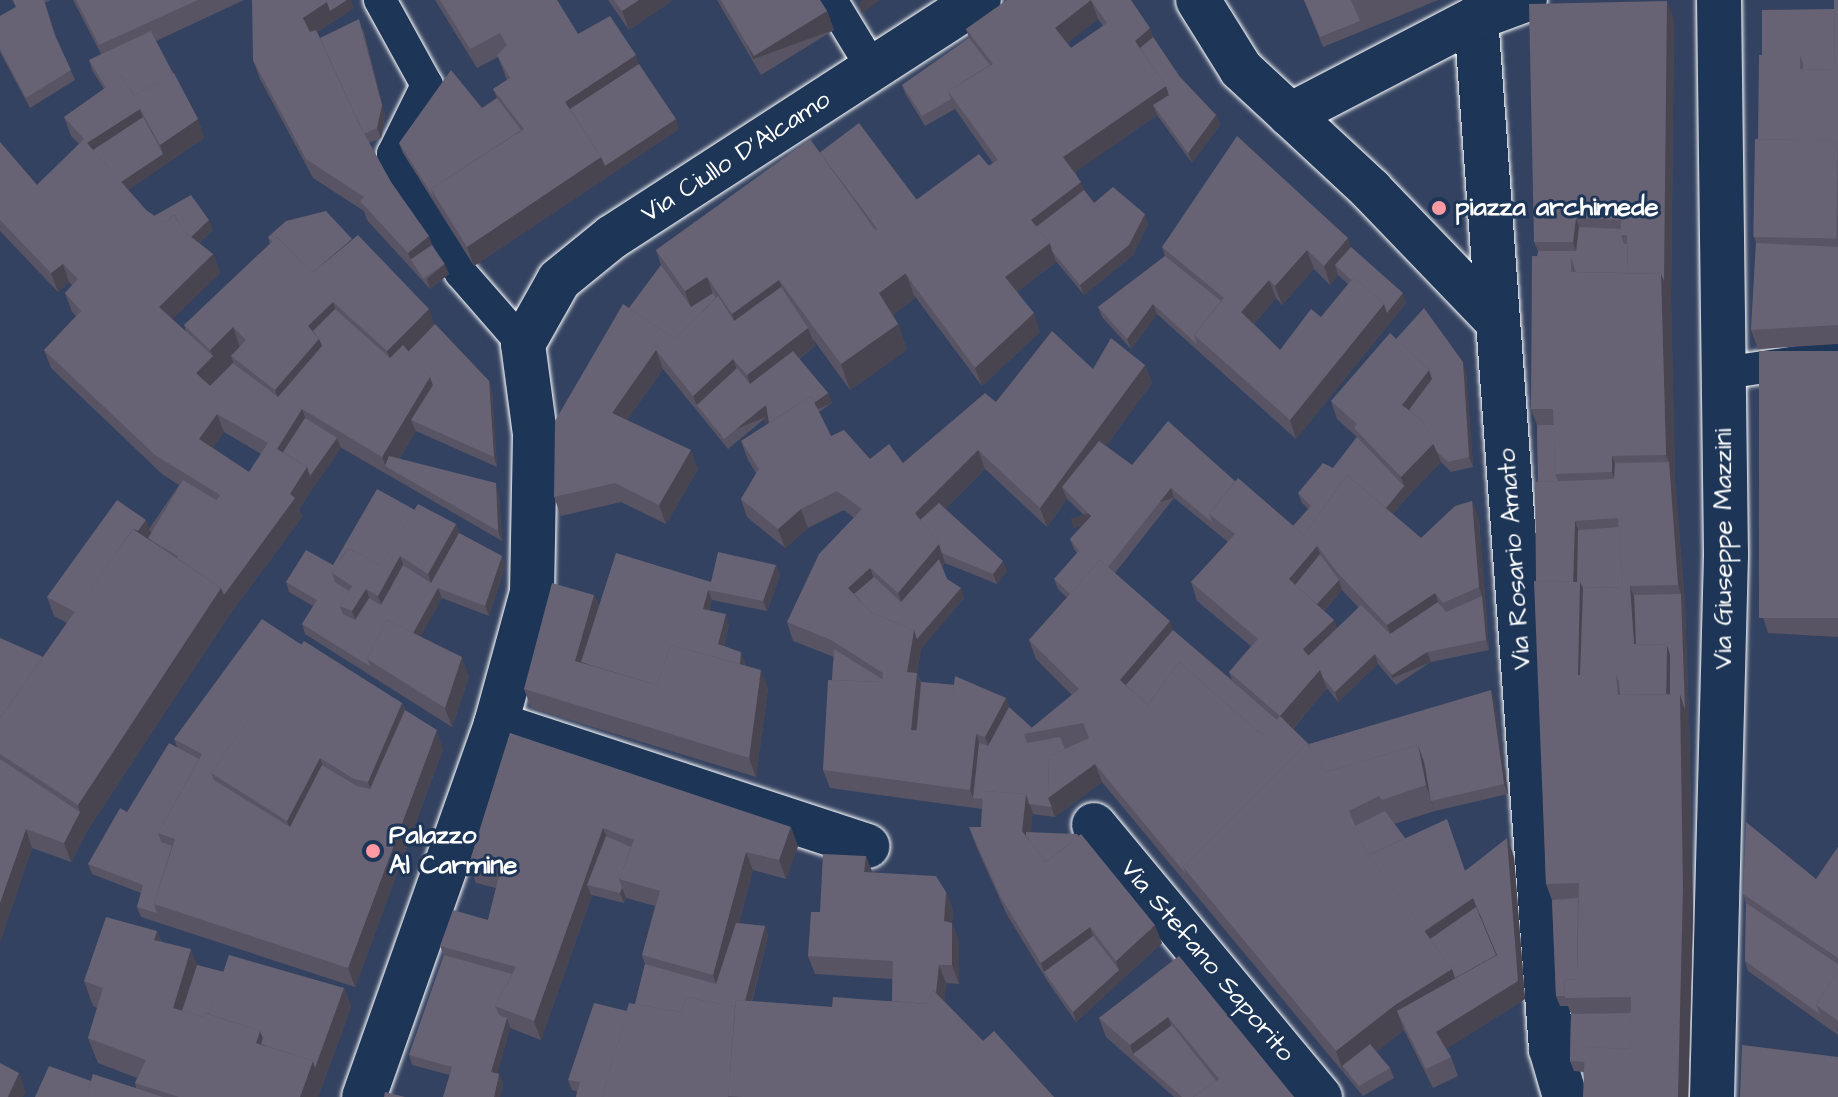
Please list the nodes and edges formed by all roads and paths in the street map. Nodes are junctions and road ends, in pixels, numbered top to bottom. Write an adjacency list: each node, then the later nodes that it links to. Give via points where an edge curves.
1 (380, 0): 11 (lane, via 427,85 393,154 461,273)
2 (831, 0): 8 (lane)
3 (979, 0): 8 (street, Via Ciullo D'Alcamo)
4 (1198, 0): 9 (street, via 1241,69)
5 (1525, 0): 7 (street)
6 (1719, 0): 13 (street, Via Giuseppe Mazzini)
7 (1476, 18): 9 (street); 10 (street, Via Rosario Amato)
8 (873, 69): 11 (street, Via Ciullo D'Alcamo, via 612,237 559,280)
9 (1290, 115): 10 (street)
10 (1497, 321): 19 (street, Via Rosario Amato, via 1551,1049)
11 (523, 344): 14 (street, via 535,434 532,592)
12 (1838, 356): 13 (lane)
13 (1724, 373): 20 (street, Via Giuseppe Mazzini, via 1723,759)
14 (496, 724): 16 (street); 17 (street)
15 (1094, 825): 18 (street, Via Stefano Saporito)
16 (867, 846)
17 (364, 1097)
18 (1320, 1097)
19 (1565, 1097)
20 (1712, 1097)

